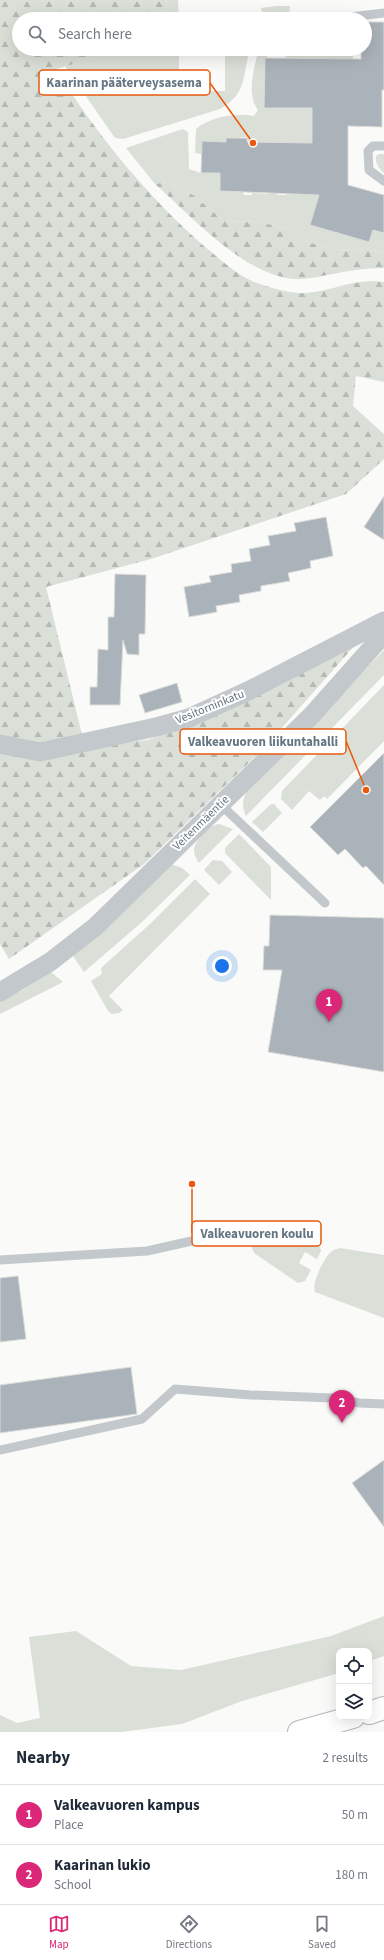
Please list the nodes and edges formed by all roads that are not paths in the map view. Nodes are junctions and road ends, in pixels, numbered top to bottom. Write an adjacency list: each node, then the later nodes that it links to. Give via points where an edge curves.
1 (384, 13): 2 (lane)
2 (372, 14)
3 (384, 146): 4 (lane, via 373,146 368,150 369,170)
4 (384, 181)
5 (384, 621): 7 (street, Vesitorninkatu, via 248,691 189,718 40,752)
6 (384, 634): 8 (street, Veitenmäentie, via 312,714)
7 (0, 744)
8 (220, 804): 9 (lane); 10 (street, Veitenmäentie, via 95,927 50,962)
9 (326, 903)
10 (0, 992)
11 (222, 1228): 12 (lane, via 214,1236 148,1251)
12 (0, 1260)
13 (384, 1404): 14 (lane, via 332,1398 175,1389 142,1419)
14 (0, 1450)
15 (384, 1708): 16 (main road)
16 (372, 1711)
17 (342, 1720): 18 (main road)
18 (299, 1732)

